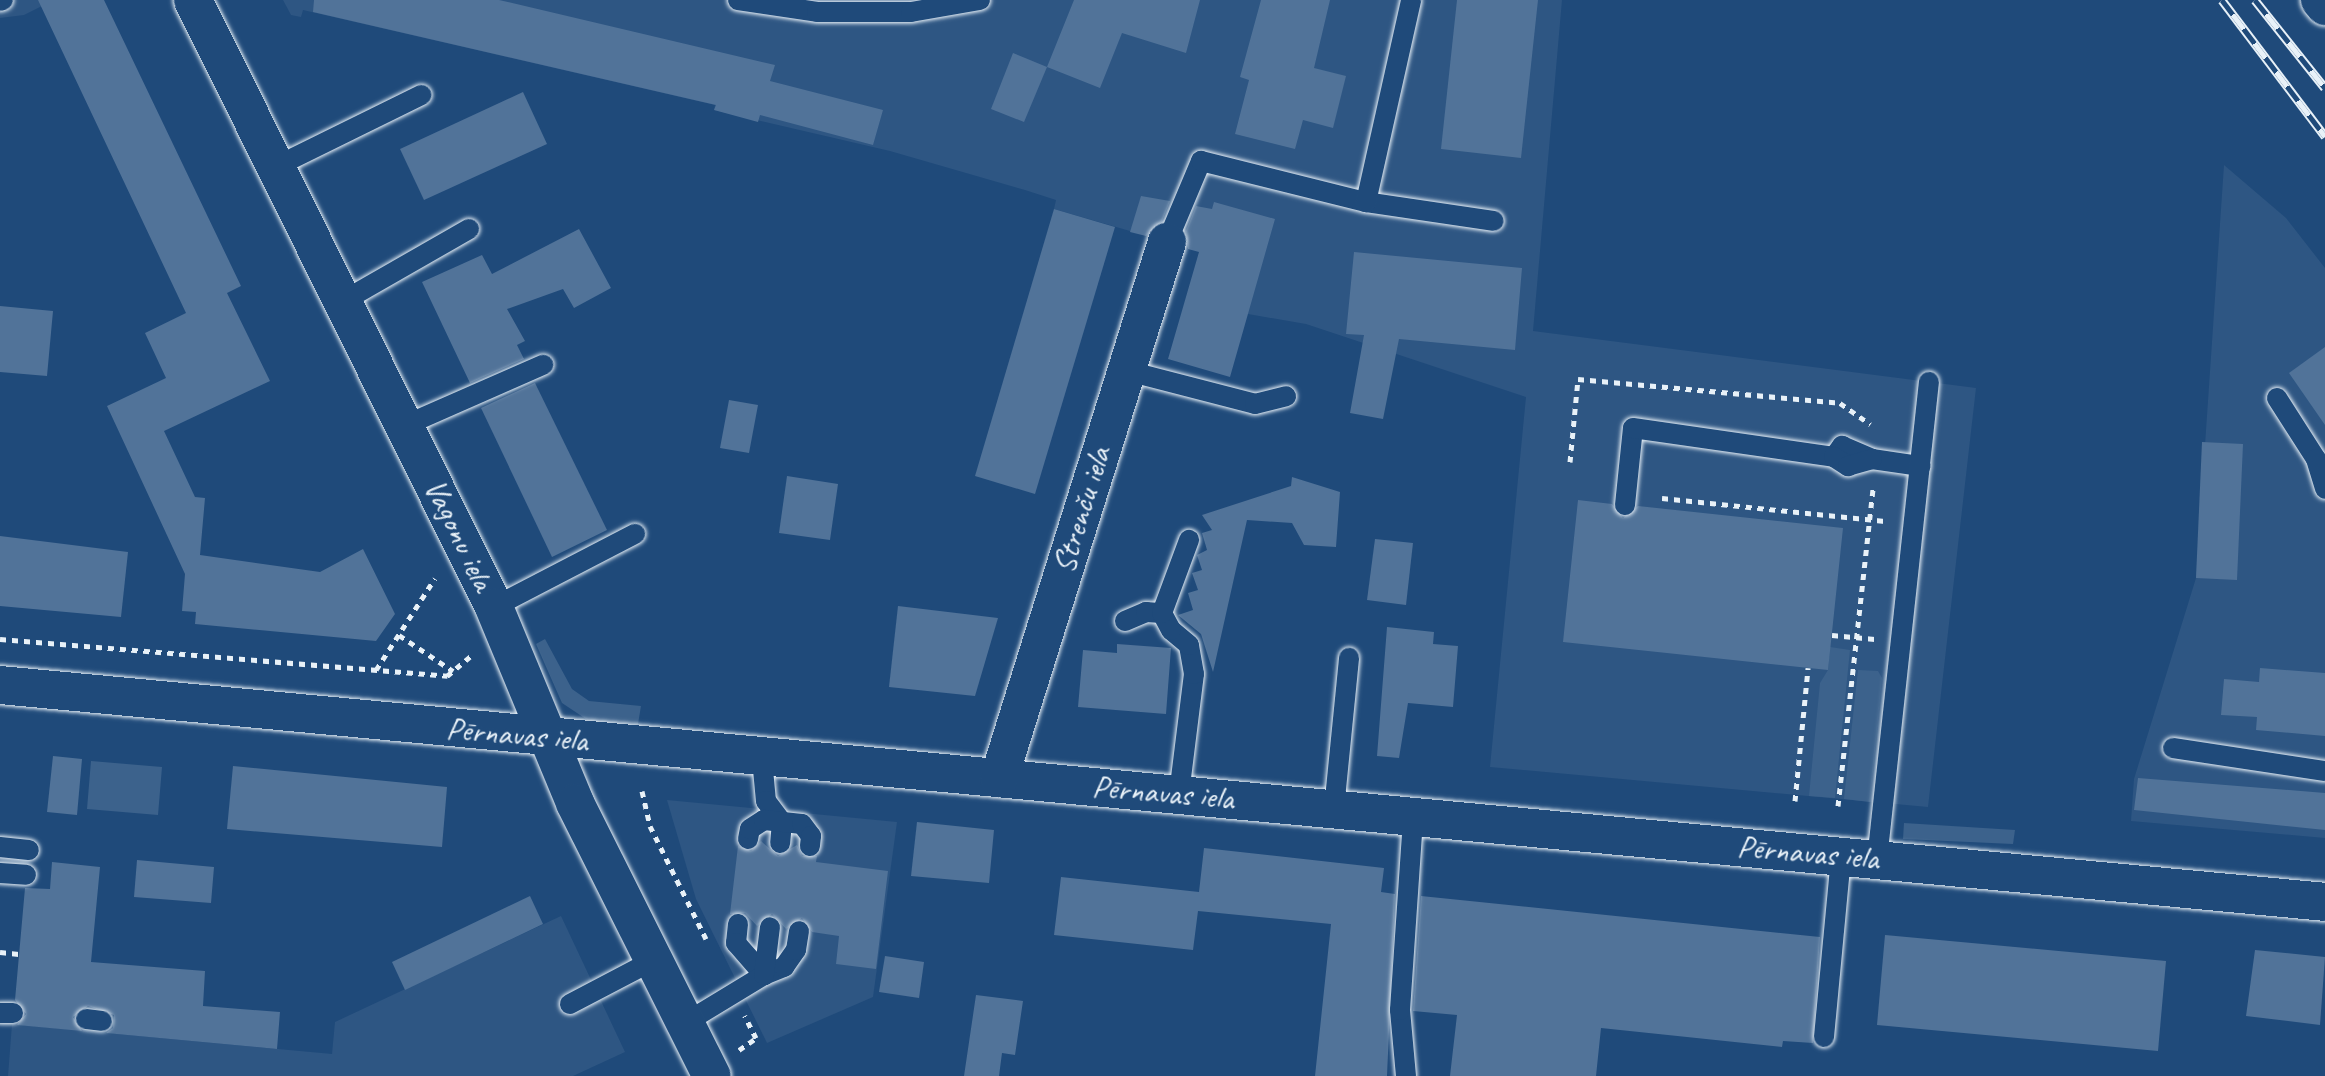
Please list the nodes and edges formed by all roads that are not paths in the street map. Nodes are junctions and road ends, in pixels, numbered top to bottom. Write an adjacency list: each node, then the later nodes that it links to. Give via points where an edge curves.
1 (193, 0): 9 (street, Vagonu iela)
2 (738, 0): 6 (lane, via 817,12)
3 (980, 0): 6 (lane, via 911,12)
4 (1411, 0): 10 (lane)
5 (2320, 0): 7 (street)
6 (867, 5)
7 (2325, 6)
8 (421, 95): 9 (lane)
9 (277, 166): 14 (street, Vagonu iela)
10 (1366, 202): 11 (lane); 13 (lane, via 1201,161)
11 (1494, 221)
12 (469, 229): 14 (lane)
13 (1167, 242): 16 (street, Strenču iela)
14 (345, 300): 20 (street, Vagonu iela)
15 (543, 365): 20 (lane)
16 (1124, 370): 18 (lane, via 1255,404); 35 (street, Strenču iela)
17 (1929, 382): 21 (lane)
18 (1286, 396)
19 (2277, 398): 22 (lane, via 2316,459)
20 (406, 425): 26 (street, Vagonu iela)
21 (1920, 466): 23 (lane, via 1874,459 1848,466 1834,457 1633,428); 44 (lane, via 1898,604 1901,641)
22 (2325, 489)
23 (1625, 505)
24 (635, 534): 26 (lane)
25 (1189, 540): 27 (lane)
26 (494, 607): 31 (street, Vagonu iela)
27 (1162, 613): 28 (lane, via 1146,612); 36 (lane, via 1171,630 1189,645 1194,674)
28 (1125, 621)
29 (1349, 658): 37 (lane)
30 (0, 685): 31 (street, Pērnavas iela)
31 (544, 737): 33 (street, Pērnavas iela); 51 (street, Vagonu iela)
32 (2173, 748): 34 (lane)
33 (762, 759): 35 (street, Pērnavas iela); 39 (lane, via 766,801)
34 (2325, 771)
35 (999, 778): 36 (street, Pērnavas iela)
36 (1179, 794): 37 (street, Pērnavas iela)
37 (1334, 809): 38 (street, Pērnavas iela)
38 (1413, 817): 44 (street, Pērnavas iela); 57 (lane, via 1400,1010)
39 (781, 833): 40 (lane, via 764,820 750,829); 41 (lane, via 802,824 811,836)
40 (748, 839)
41 (810, 846)
42 (0, 847): 43 (lane)
43 (29, 850)
44 (1859, 858): 47 (street, Pērnavas iela); 55 (lane)
45 (0, 873): 46 (lane)
46 (26, 875)
47 (2325, 902)
48 (738, 924): 52 (lane, via 736,943)
49 (770, 927): 52 (lane)
50 (799, 931): 52 (lane, via 796,950 784,967)
51 (654, 960): 53 (lane); 54 (street, Vagonu iela)
52 (764, 975): 54 (lane)
53 (570, 1004)
54 (685, 1023): 56 (street, Vagonu iela)
55 (1824, 1037)
56 (726, 1071)
57 (1406, 1076)

